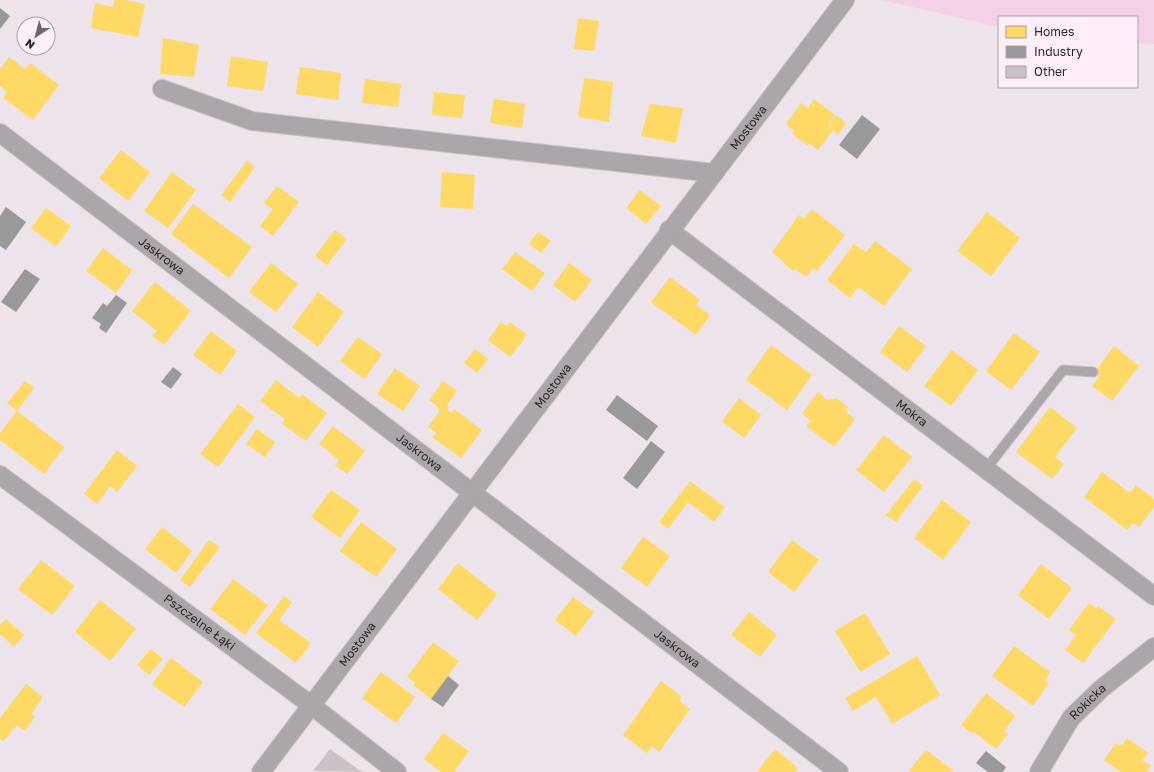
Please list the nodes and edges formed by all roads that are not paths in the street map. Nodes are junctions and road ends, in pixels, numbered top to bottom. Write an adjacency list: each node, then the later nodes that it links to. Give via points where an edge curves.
1 (845, 0): 4 (street, Mostowa)
2 (162, 89): 4 (street, via 252,121)
3 (0, 132): 9 (street, Jaskrowa)
4 (714, 173): 5 (street, Mostowa)
5 (669, 230): 7 (street, Mokra); 9 (street, Mostowa)
6 (1093, 372): 7 (lane, via 1063,370)
7 (986, 469): 10 (street, Mokra)
8 (0, 475): 12 (street, Pszczelne Łąki)
9 (473, 493): 12 (street, Mostowa); 15 (street, Jaskrowa)
10 (1154, 596)
11 (1154, 647): 16 (street, Rokicka, via 1101,689 1071,718)
12 (310, 705): 13 (street, Mostowa); 14 (street, Pszczelne Łąki)
13 (261, 772)
14 (397, 772)
15 (839, 772)
16 (1040, 772)

